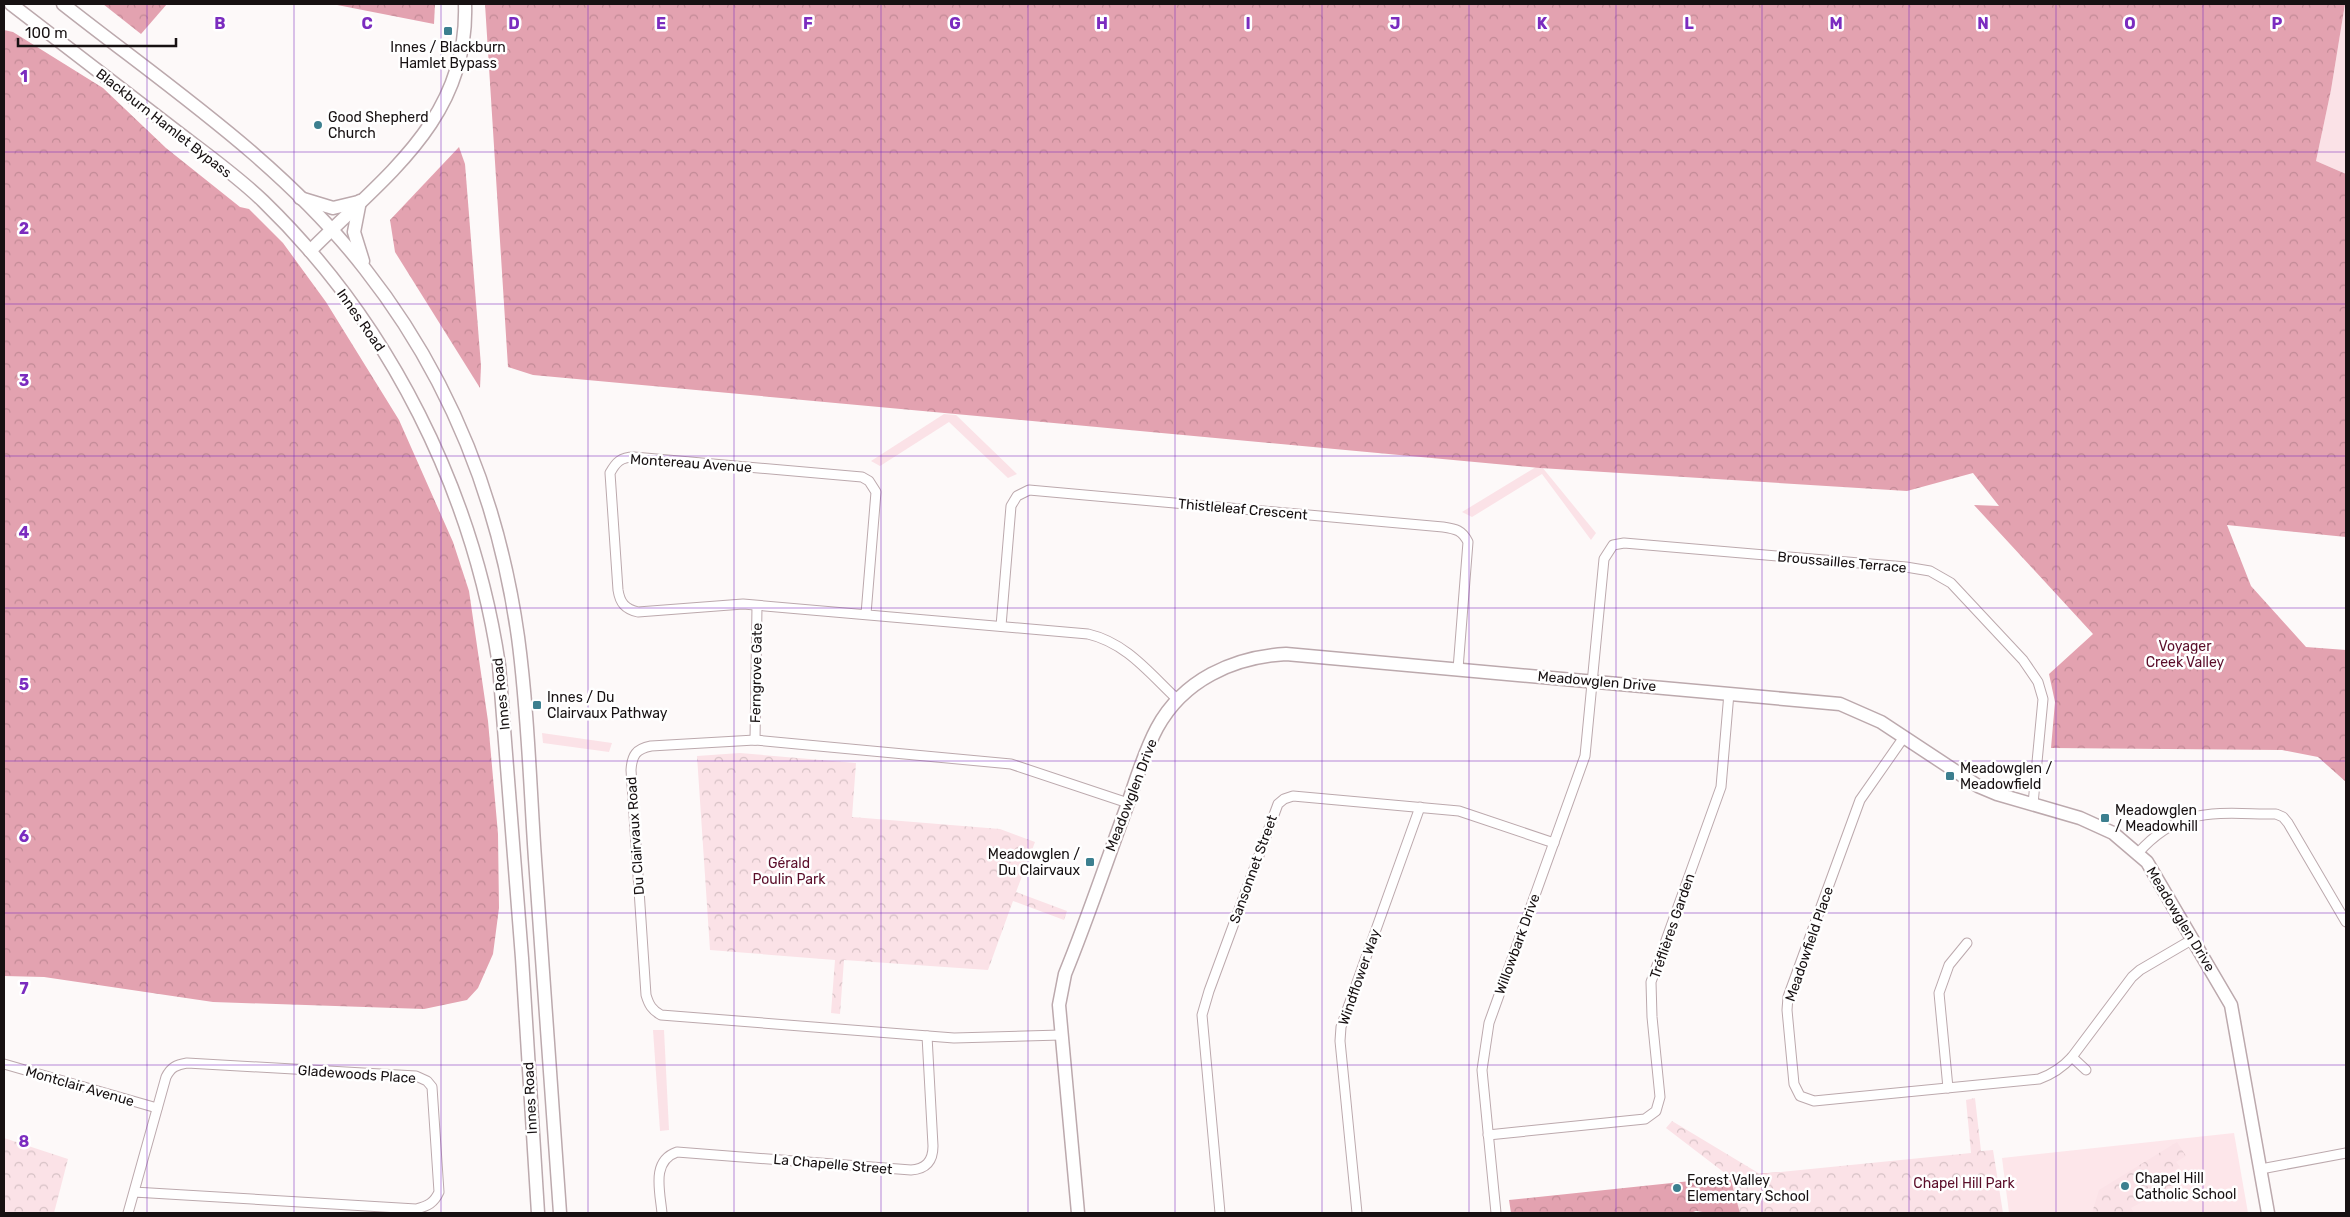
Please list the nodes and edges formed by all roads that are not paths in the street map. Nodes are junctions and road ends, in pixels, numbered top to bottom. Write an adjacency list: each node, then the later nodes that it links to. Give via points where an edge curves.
1 (11, 4): 7 (main road, Blackburn Hamlet Bypass, via 202,151 262,201)
2 (62, 4): 4 (main road, via 267,164)
3 (465, 4): 5 (main road, via 462,48 456,72 434,122 414,148)
4 (299, 197): 5 (main road, via 333,208); 6 (main road)
5 (360, 201): 6 (main road); 8 (main road, via 354,232)
6 (330, 230): 7 (main road); 8 (main road, Innes Road)
7 (310, 251): 38 (main road, Innes Road, via 396,370 422,418 456,496 492,618 505,729)
8 (366, 269): 39 (main road, Innes Road, via 413,338 453,409 484,488 508,580 518,639 528,755)
9 (756, 606): 10 (street, Montereau Avenue); 10 (street, Montereau Avenue, via 638,612 624,606 618,590 610,473 618,461 624,457 644,458 869,480 876,492); 17 (street, Ferngrove Gate)
10 (866, 614): 11 (street, Montereau Avenue)
11 (1001, 626): 12 (street, Thistleleaf Crescent, via 1011,506 1017,496 1029,490 1443,527 1456,529 1468,542); 15 (street, Montereau Avenue, via 1088,634 1113,642 1133,656)
12 (1458, 669): 13 (main road, Meadowglen Drive); 15 (main road, Meadowglen Drive, via 1292,655 1265,656 1231,664 1208,675)
13 (1593, 681): 14 (main road, Meadowglen Drive); 19 (street, Broussailles Terrace, via 1604,559 1614,545 1624,543 1930,571 1952,583 2023,660 2038,682 2043,699); 21 (street, Willowbark Drive, via 1585,756)
14 (1729, 693): 16 (main road, Meadowglen Drive, via 1840,704 1870,715); 33 (street, Tréflières Garden, via 1721,788 1651,982 1660,1097 1656,1111 1644,1119)
15 (1178, 700): 18 (main road, Meadowglen Drive, via 1157,728)
16 (1904, 737): 19 (main road, Meadowglen Drive, via 1978,786); 31 (street, Meadowfield Place, via 1860,800 1788,997 1794,1084 1800,1096 1814,1102)
17 (755, 740): 18 (street, Du Clairvaux Road, via 1012,764); 27 (street, Du Clairvaux Road, via 651,746 636,752 632,759 630,770 648,1004 660,1015)
18 (1128, 803): 26 (main road, Meadowglen Drive, via 1064,979 1059,1005)
19 (2034, 804): 22 (main road, Meadowglen Drive, via 2094,823)
20 (1420, 807): 21 (street, Sansonnet Street, via 1473,814); 42 (street, Sansonnet Street, via 1293,796 1284,799 1275,810 1202,1015); 43 (street, Windflower Way, via 1341,1027)
21 (1554, 843): 33 (street, Willowbark Drive, via 1489,1022 1482,1070)
22 (2138, 853): 23 (street, via 2174,823 2190,817 2204,814 2276,814 2288,823); 24 (main road, Meadowglen Drive, via 2154,872)
23 (2346, 922)
24 (2193, 940): 28 (street, Meadowfield Place, via 2132,977); 35 (main road, Meadowglen Drive, via 2231,1005)
25 (1967, 943): 31 (street, via 1949,965 1939,993)
26 (1061, 1035): 27 (street, Du Clairvaux Road, via 1000,1038); 41 (main road, Meadowglen Drive)
27 (927, 1036): 40 (street, La Chapelle Street, via 933,1146 926,1166 911,1170 677,1152 668,1155 660,1166)
28 (2072, 1057): 30 (street); 31 (street, Meadowfield Place, via 2061,1068 2039,1079)
29 (4, 1064): 32 (street, Montclair Avenue)
30 (2086, 1070)
31 (1948, 1088)
32 (157, 1108): 36 (street, Gladewoods Place); 36 (street, Gladewoods Place, via 168,1072 177,1064 416,1076 432,1087 439,1192 428,1206 416,1208)
33 (1488, 1135): 44 (street, Willowbark Drive)
34 (2346, 1153): 35 (street)
35 (2260, 1169): 45 (main road, Meadowglen Drive)
36 (134, 1192): 37 (street, Gladewoods Place)
37 (128, 1213)
38 (538, 1213)
39 (560, 1213)
40 (662, 1213)
41 (1078, 1213)
42 (1220, 1213)
43 (1357, 1213)
44 (1496, 1213)
45 (2268, 1213)

